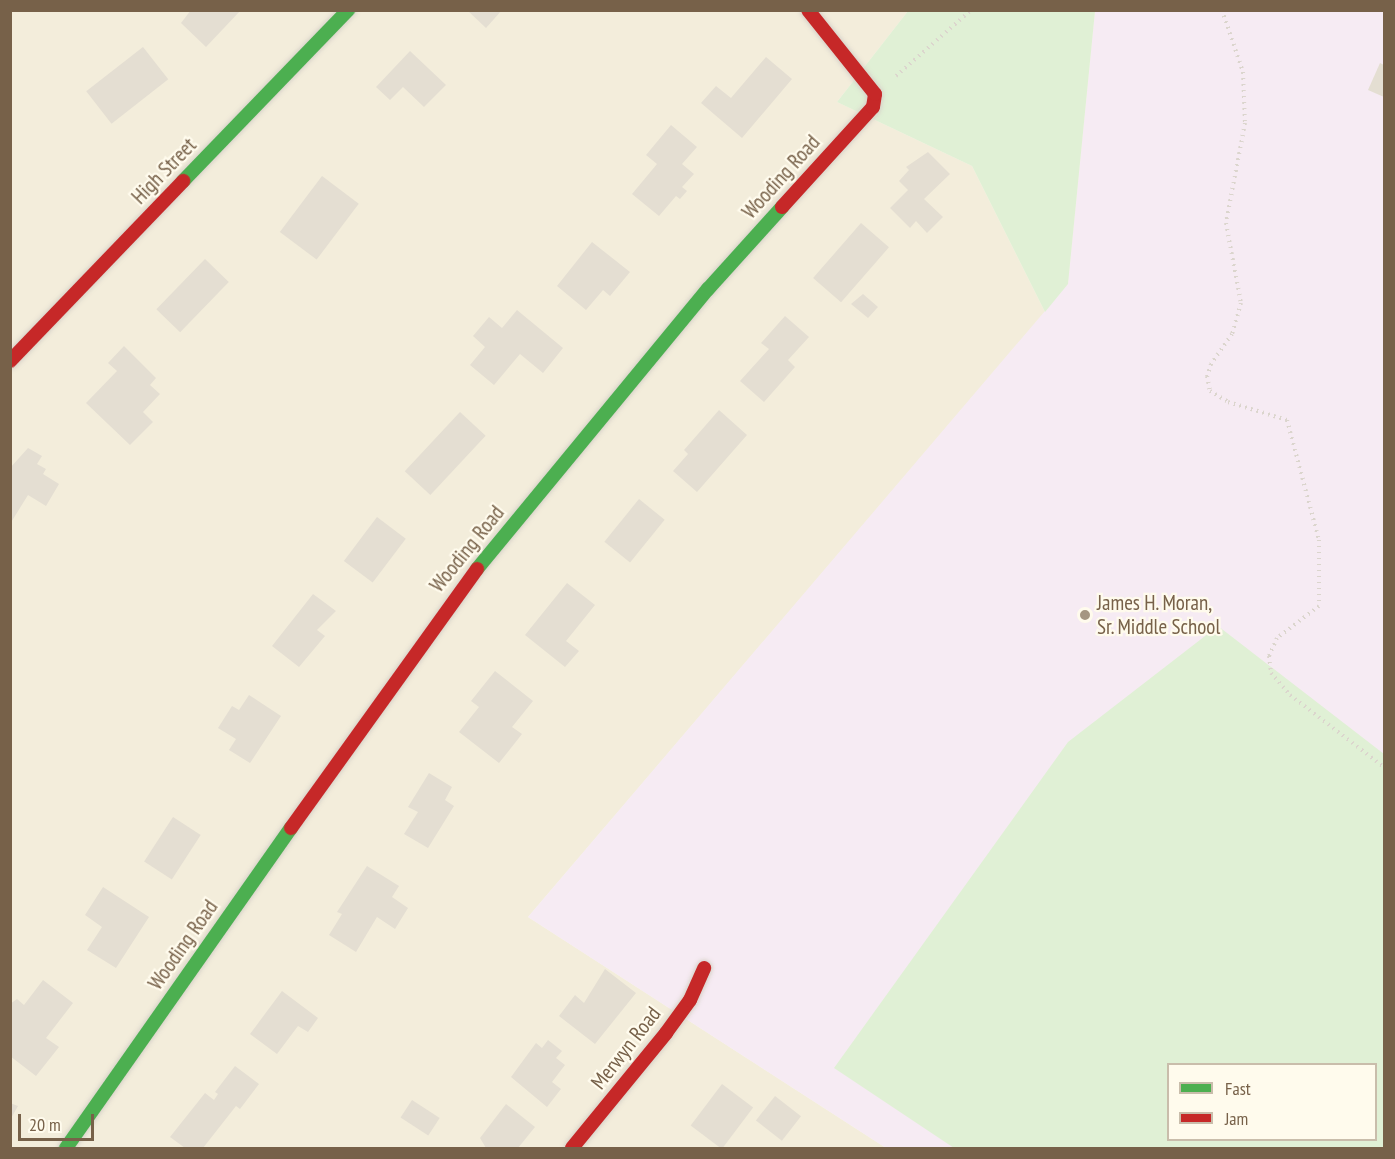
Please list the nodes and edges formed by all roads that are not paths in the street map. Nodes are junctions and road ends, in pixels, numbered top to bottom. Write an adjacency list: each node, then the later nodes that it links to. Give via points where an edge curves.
1 (348, 10): 3 (street, High Street)
2 (808, 10): 5 (street, Wooding Road, via 875,94 873,107 708,289 452,600)
3 (10, 361)
4 (704, 968): 6 (street, Merwyn Road, via 690,1000 666,1033)
5 (66, 1149)
6 (572, 1149)

